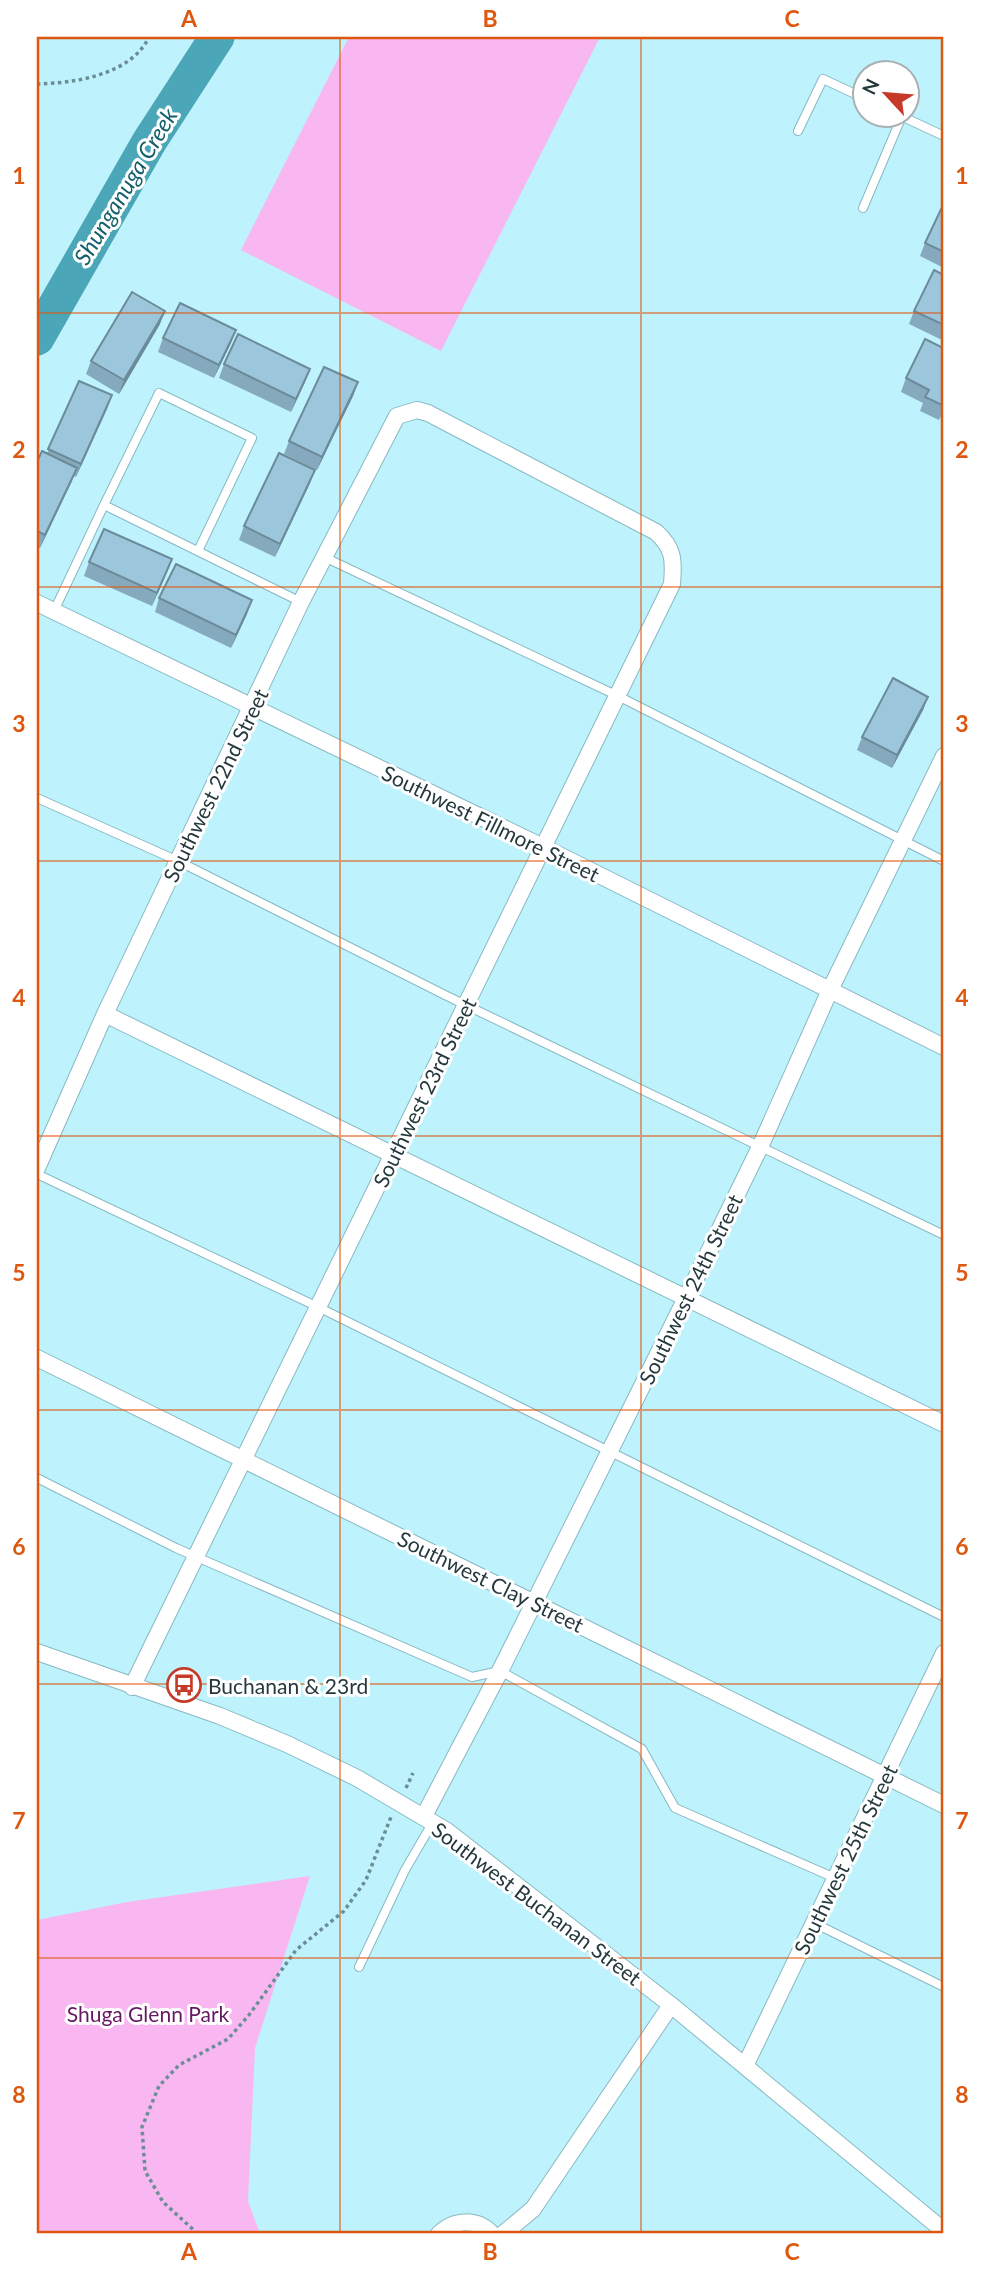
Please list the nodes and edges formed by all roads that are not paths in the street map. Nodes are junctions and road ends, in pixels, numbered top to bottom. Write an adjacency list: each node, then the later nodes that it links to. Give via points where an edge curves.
1 (852, 92): 4 (lane, via 823,79)
2 (922, 126): 5 (lane)
3 (896, 130): 6 (lane)
4 (798, 131)
5 (944, 136)
6 (863, 208)
7 (407, 411): 10 (street, Southwest 22nd Street, via 390,424); 14 (street, Southwest 23rd Street, via 428,413 656,532 667,542 674,559 673,584)
8 (104, 505): 9 (lane); 9 (lane, via 159,393 252,438); 13 (lane)
9 (198, 551): 11 (lane)
10 (324, 557): 11 (street, Southwest 22nd Street); 14 (lane)
11 (301, 602): 15 (street, Southwest 22nd Street)
12 (37, 603): 13 (street, Southwest Fillmore Street)
13 (54, 611): 15 (street, Southwest Fillmore Street)
14 (618, 696): 18 (lane); 19 (street, Southwest 23rd Street)
15 (252, 709): 19 (street, Southwest Fillmore Street); 20 (street, Southwest 22nd Street)
16 (944, 756): 18 (street, Southwest 24th Street)
17 (37, 798): 20 (lane)
18 (903, 839): 21 (lane); 22 (street, Southwest 24th Street)
19 (543, 847): 22 (street, Southwest Fillmore Street); 23 (street, Southwest 23rd Street)
20 (178, 861): 23 (lane); 24 (street, Southwest 22nd Street)
21 (944, 861)
22 (830, 990): 25 (street, Southwest Fillmore Street); 26 (street, Southwest 24th Street)
23 (466, 1005): 26 (lane); 27 (street, Southwest 23rd Street)
24 (105, 1014): 27 (street); 28 (street, Southwest 22nd Street)
25 (944, 1047)
26 (760, 1147): 30 (lane); 31 (street, Southwest 24th Street)
27 (393, 1155): 31 (street); 32 (street, Southwest 23rd Street)
28 (37, 1168)
29 (37, 1174): 32 (lane)
30 (944, 1236)
31 (686, 1298): 34 (street); 35 (street, Southwest 24th Street)
32 (318, 1307): 35 (lane); 36 (street, Southwest 23rd Street)
33 (37, 1358): 36 (street, Southwest Clay Street)
34 (944, 1424)
35 (609, 1453): 39 (street, Southwest 24th Street); 40 (lane)
36 (245, 1461): 38 (street, Southwest 23rd Street); 39 (street, Southwest Clay Street)
37 (37, 1478): 38 (lane)
38 (198, 1557): 43 (lane, via 472,1677); 44 (street, Southwest 23rd Street)
39 (535, 1602): 43 (street, Southwest 24th Street); 45 (street, Southwest Clay Street)
40 (944, 1617)
41 (37, 1652): 44 (street, Southwest Buchanan Street)
42 (944, 1653): 45 (street, Southwest 25th Street)
43 (500, 1671): 47 (street, Southwest 24th Street); 48 (lane, via 642,1749 675,1808)
44 (132, 1688): 47 (street, Southwest Buchanan Street, via 220,1716 287,1744)
45 (886, 1775): 46 (street, Southwest Clay Street); 48 (street, Southwest 25th Street)
46 (944, 1805)
47 (428, 1819): 50 (lane); 52 (street, Southwest Buchanan Street)
48 (835, 1878): 49 (street, Southwest 25th Street)
49 (814, 1923): 51 (lane); 53 (street, Southwest 25th Street)
50 (359, 1967)
51 (944, 1987)
52 (671, 2005): 53 (street, Southwest Buchanan Street); 57 (street, via 533,2209)
53 (745, 2066): 54 (street, Southwest Buchanan Street)
54 (944, 2231)
55 (439, 2234): 56 (street, via 450,2225 466,2222)
56 (492, 2234)
57 (503, 2234)

